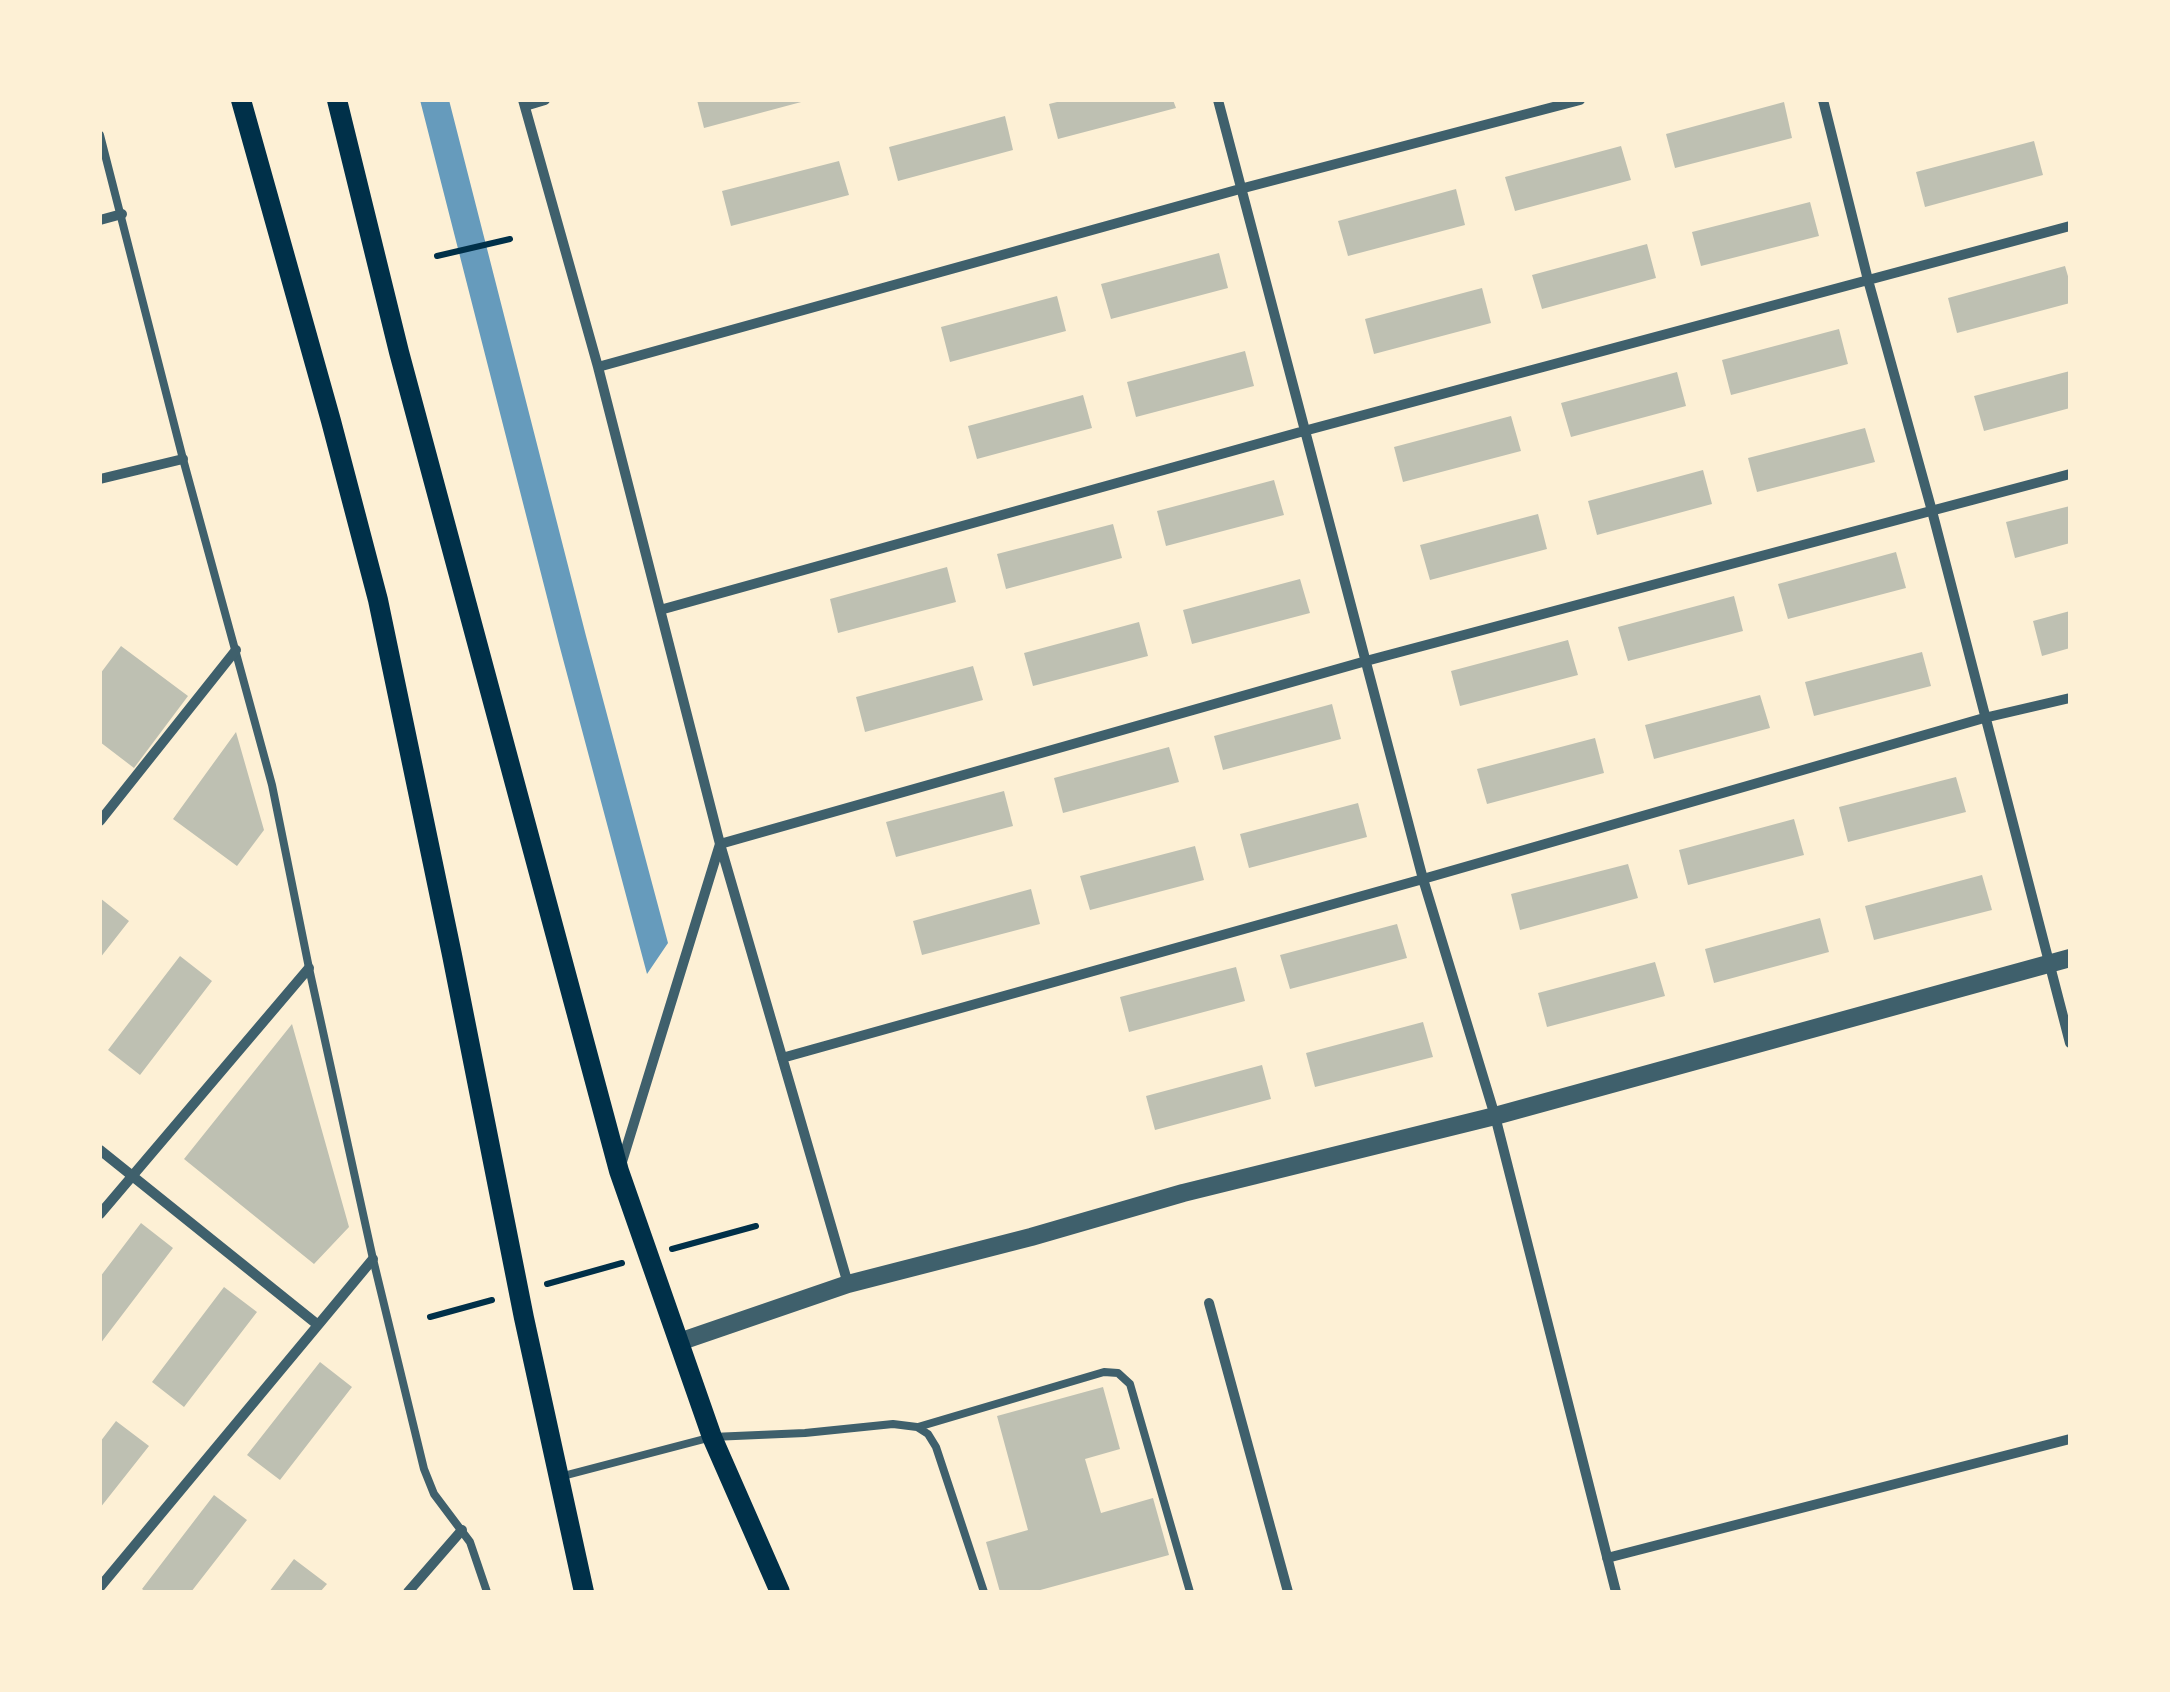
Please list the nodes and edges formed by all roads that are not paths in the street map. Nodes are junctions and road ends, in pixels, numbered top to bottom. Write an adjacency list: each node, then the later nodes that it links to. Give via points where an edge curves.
1 (241, 100): 46 (main road, via 378,600)
2 (337, 100): 35 (main road)
3 (545, 100): 7 (street)
4 (1218, 100): 9 (street)
5 (1580, 100): 9 (street)
6 (1823, 100): 13 (street)
7 (524, 103): 14 (street)
8 (100, 134): 10 (lane)
9 (1240, 189): 14 (street); 15 (street)
10 (122, 214): 11 (street); 16 (lane)
11 (100, 220)
12 (2070, 226): 13 (street)
13 (1868, 280): 15 (street); 19 (street)
14 (598, 367): 20 (street)
15 (1304, 431): 20 (street); 22 (street)
16 (183, 459): 18 (street); 21 (lane)
17 (2070, 474): 19 (street)
18 (100, 478)
19 (1932, 512): 22 (street); 24 (street)
20 (660, 610): 26 (street)
21 (236, 650): 25 (street); 30 (lane)
22 (1366, 661): 26 (street); 27 (street)
23 (2070, 698): 24 (street)
24 (1984, 718): 27 (street); 29 (street)
25 (100, 821)
26 (720, 844): 32 (street); 35 (street)
27 (1423, 879): 32 (street); 33 (street)
28 (2070, 958): 29 (street)
29 (2050, 964): 31 (street); 33 (street)
30 (309, 968): 36 (street); 38 (lane)
31 (2070, 1043)
32 (782, 1058): 39 (street)
33 (1495, 1116): 39 (street); 48 (street)
34 (100, 1150): 36 (street)
35 (620, 1171): 42 (main road)
36 (132, 1174): 37 (street); 41 (street)
37 (100, 1214)
38 (372, 1259): 41 (street); 47 (lane, via 424,1469)
39 (848, 1284): 42 (street)
40 (1209, 1303): 56 (street)
41 (318, 1324): 49 (street)
42 (679, 1342): 44 (main road)
43 (917, 1427): 44 (lane); 54 (lane, via 936,1448); 55 (lane, via 1118,1373 1130,1384)
44 (712, 1437): 46 (lane); 53 (main road)
45 (2070, 1439): 48 (street)
46 (558, 1477): 52 (main road)
47 (462, 1530): 50 (street); 51 (lane)
48 (1606, 1558): 57 (street)
49 (100, 1587)
50 (408, 1592)
51 (487, 1592)
52 (584, 1592)
53 (780, 1592)
54 (984, 1592)
55 (1190, 1592)
56 (1288, 1592)
57 (1616, 1592)

